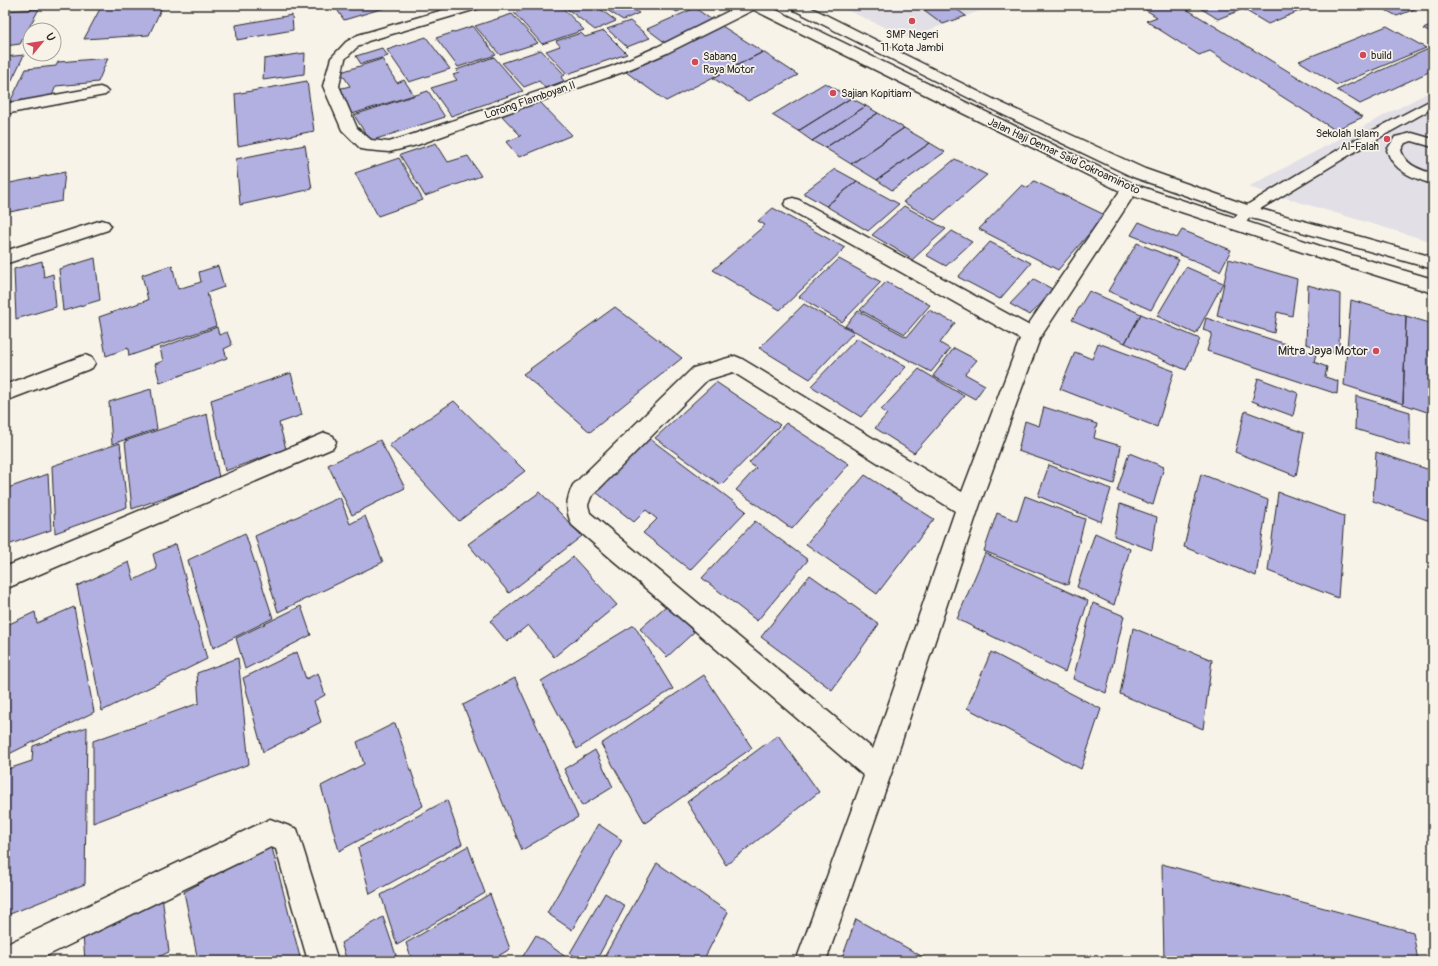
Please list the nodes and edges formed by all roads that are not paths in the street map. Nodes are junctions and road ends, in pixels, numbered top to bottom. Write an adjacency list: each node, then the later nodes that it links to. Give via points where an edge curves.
1 (475, 5): 2 (street, Lorong Flamboyan II, via 363,38 351,45 338,58 331,86 350,130 367,145 389,147 411,141 618,69)
2 (754, 5): 8 (street, Jalan Haji Oemar Said Cokroaminoto)
3 (796, 5): 5 (street, Jalan Haji Oemar Said Cokroaminoto)
4 (100, 92): 7 (street)
5 (990, 103): 8 (street); 15 (street, Jalan Haji Oemar Said Cokroaminoto, via 1139,173)
6 (1433, 103): 9 (lane)
7 (5, 109)
8 (978, 115): 13 (street, Jalan Haji Oemar Said Cokroaminoto)
9 (1364, 142): 11 (lane); 15 (lane)
10 (1433, 143): 11 (lane, via 1412,137 1400,140)
11 (1394, 150): 12 (lane, via 1394,156 1407,170)
12 (1433, 179)
13 (1130, 189): 16 (street, Jalan Haji Oemar Said Cokroaminoto); 21 (street)
14 (792, 204): 21 (street)
15 (1247, 211): 16 (lane); 19 (street, Jalan Haji Oemar Said Cokroaminoto)
16 (1236, 225): 20 (street, Jalan Haji Oemar Said Cokroaminoto)
17 (102, 226): 18 (street)
18 (5, 258)
19 (1433, 263)
20 (1433, 286)
21 (1031, 336): 25 (street)
22 (85, 363): 23 (street)
23 (5, 393)
24 (324, 442): 26 (street)
25 (968, 507): 27 (street); 27 (street, via 735,364 700,374 580,492 577,505 580,518)
26 (5, 578)
27 (879, 771): 30 (street)
28 (6, 961): 29 (street, via 270,834 286,839)
29 (323, 961)
30 (811, 961)

